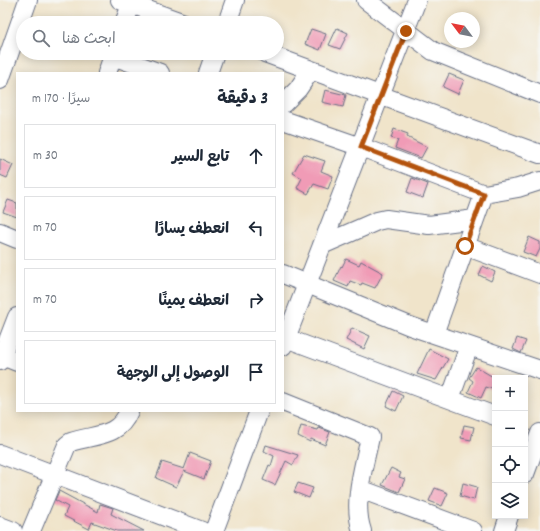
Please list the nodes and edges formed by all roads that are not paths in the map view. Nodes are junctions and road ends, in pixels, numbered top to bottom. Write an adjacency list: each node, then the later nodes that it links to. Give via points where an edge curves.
1 (28, 0): 6 (street)
2 (235, 0): 9 (street)
3 (366, 0): 10 (street)
4 (417, 0): 10 (street)
5 (128, 1): 7 (street); 8 (street)
6 (22, 16)
7 (125, 16)
8 (166, 16)
9 (229, 16)
10 (406, 31): 21 (street, via 433,51); 22 (street)
11 (16, 34): 20 (street)
12 (112, 60): 17 (street)
13 (129, 60): 18 (street)
14 (213, 60): 19 (street)
15 (284, 60): 16 (street)
16 (311, 70): 22 (street); 23 (street)
17 (107, 72)
18 (158, 72)
19 (208, 72)
20 (0, 80)
21 (540, 94)
22 (381, 95): 25 (street); 26 (street)
23 (284, 103)
24 (284, 120): 25 (street)
25 (361, 147): 28 (street); 32 (street)
26 (540, 152)
27 (540, 181): 28 (street)
28 (484, 194): 29 (street)
29 (475, 219): 32 (street, via 430,224 377,221); 33 (street)
30 (0, 232): 31 (street)
31 (16, 239)
32 (322, 245): 36 (street)
33 (465, 246): 35 (street); 38 (street)
34 (284, 274): 36 (street)
35 (540, 274)
36 (307, 283): 38 (street); 39 (street)
37 (16, 321): 41 (street)
38 (434, 334): 40 (street)
39 (284, 340): 43 (street)
40 (469, 346): 42 (street); 43 (street)
41 (6, 360)
42 (540, 370)
43 (450, 399): 47 (street)
44 (284, 402): 53 (street, via 370,437)
45 (128, 412): 52 (street, via 123,423 114,431 67,445)
46 (259, 412): 59 (street)
47 (492, 415)
48 (528, 428): 49 (street)
49 (540, 433): 51 (street)
50 (0, 454): 52 (street)
51 (528, 466)
52 (53, 475): 57 (street); 58 (street)
53 (360, 489): 60 (street, via 358,519); 61 (street)
54 (508, 519): 62 (street)
55 (0, 526): 56 (street)
56 (12, 531)
57 (30, 531)
58 (202, 531)
59 (214, 531)
60 (362, 531)
61 (474, 531)
62 (504, 531)

